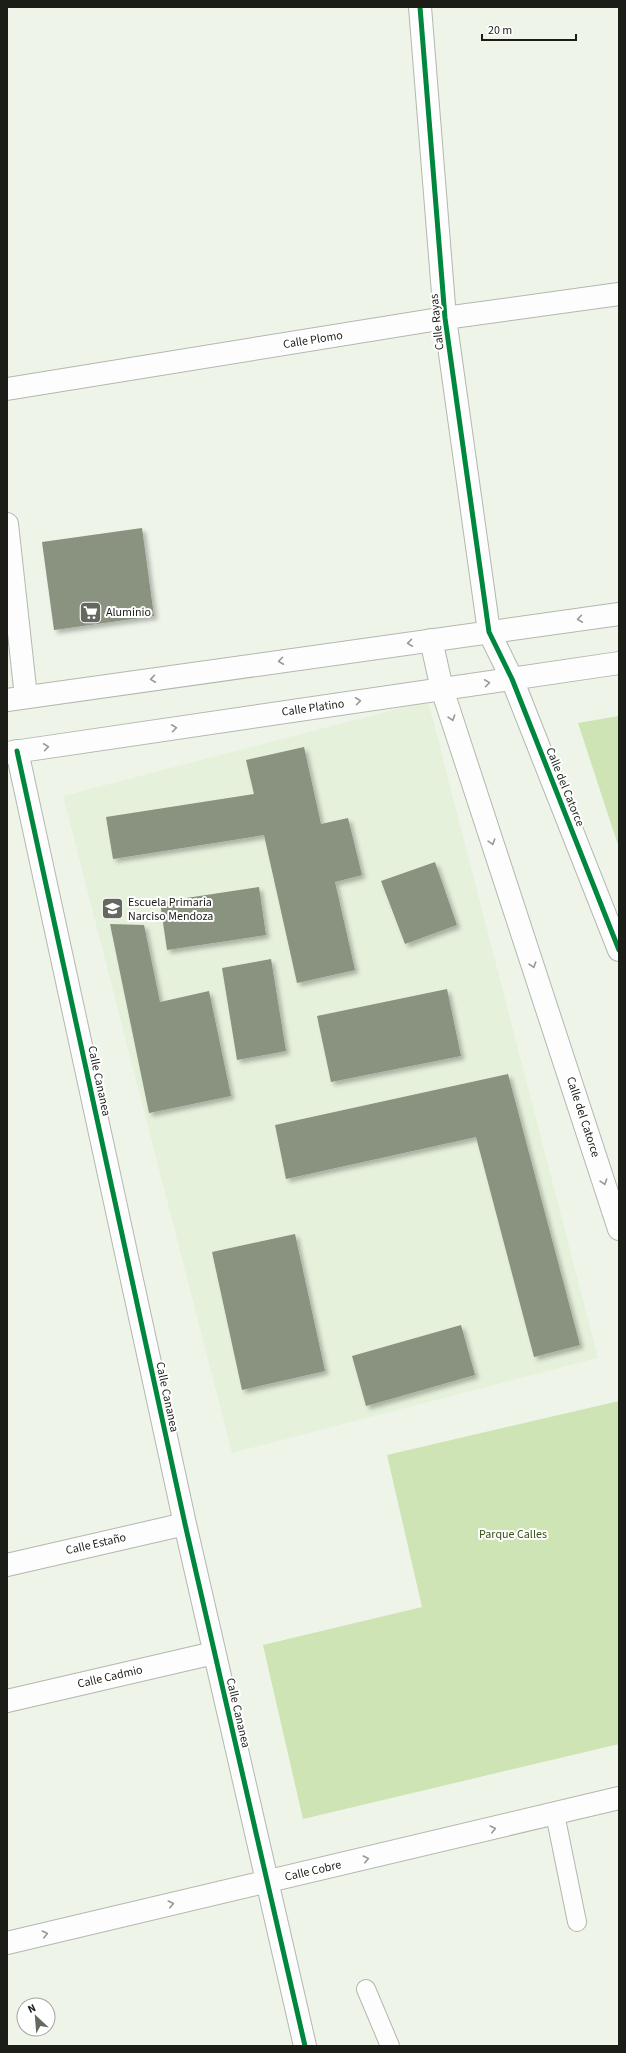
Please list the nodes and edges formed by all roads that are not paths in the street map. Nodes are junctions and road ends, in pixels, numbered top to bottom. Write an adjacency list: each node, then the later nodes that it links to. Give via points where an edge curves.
1 (420, 7): 3 (street, Calle Rayas)
2 (619, 294): 3 (street, Calle Plomo)
3 (445, 318): 4 (street, Calle Plomo); 7 (street, Calle Rayas)
4 (7, 389)
5 (7, 524): 12 (street)
6 (619, 614): 7 (street, one-way to 7)
7 (489, 632): 8 (street); 10 (street, Calle del Catorce)
8 (432, 640): 11 (street, Calle del Catorce); 12 (street, one-way to 12)
9 (619, 664): 10 (street, Calle Platino)
10 (512, 679): 11 (street, Calle Platino, one-way to 10); 14 (street, Calle del Catorce)
11 (442, 689): 13 (street, Calle Platino, one-way to 11); 15 (street, Calle del Catorce, one-way to 15)
12 (16, 698)
13 (12, 752): 16 (street, Calle Cananea)
14 (619, 950)
15 (619, 1229)
16 (185, 1524): 17 (street, Calle Estaño); 18 (street, Calle Cananea)
17 (7, 1565)
18 (214, 1653): 19 (street, Calle Cadmio); 22 (street, Calle Cananea)
19 (7, 1701)
20 (619, 1798): 21 (street, Calle Cobre)
21 (555, 1814): 22 (street, Calle Cobre, one-way to 21); 23 (lane)
22 (267, 1882): 24 (street, Calle Cobre, one-way to 22); 26 (street, Calle Cananea)
23 (577, 1922)
24 (7, 1943)
25 (366, 1989): 27 (lane)
26 (305, 2046)
27 (390, 2046)

